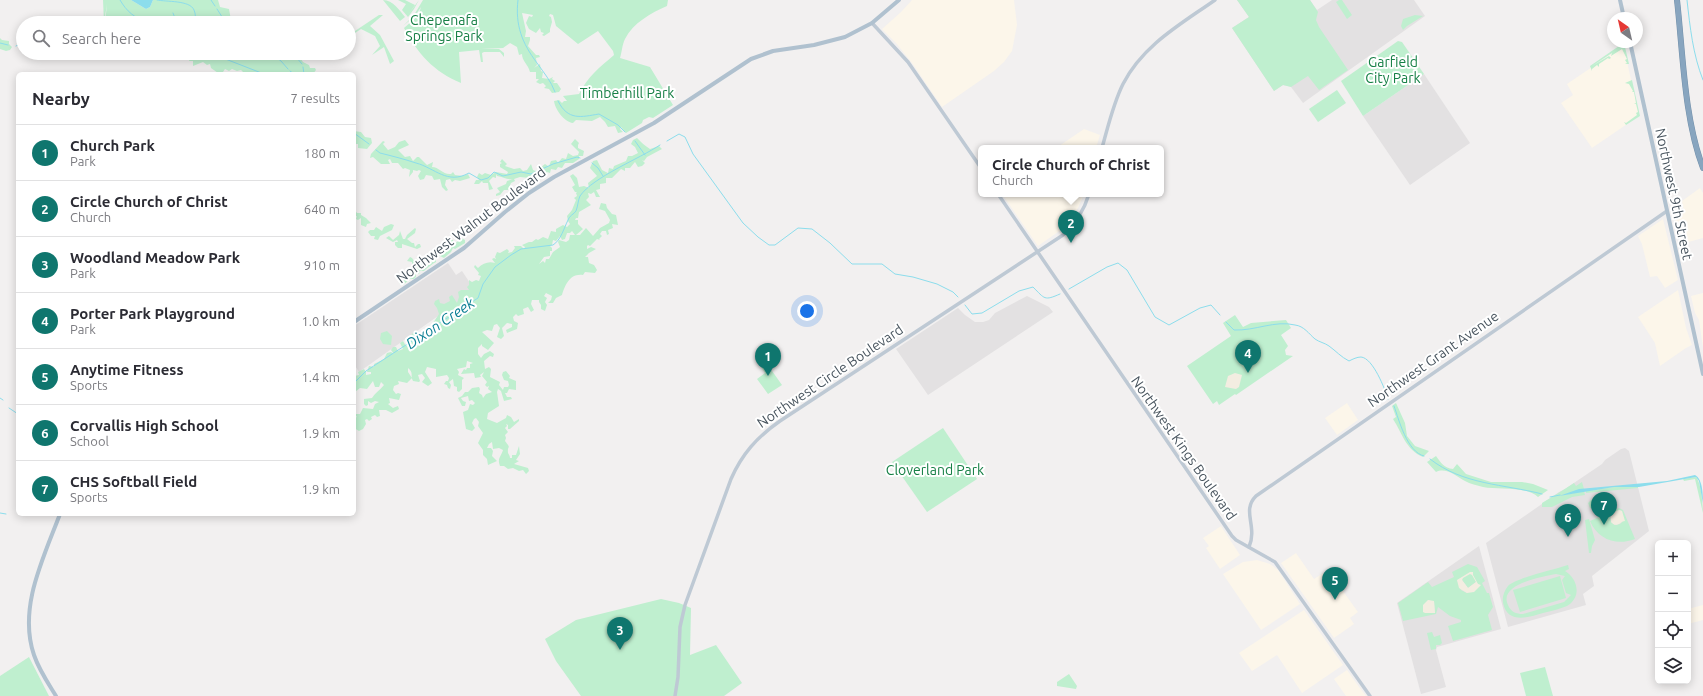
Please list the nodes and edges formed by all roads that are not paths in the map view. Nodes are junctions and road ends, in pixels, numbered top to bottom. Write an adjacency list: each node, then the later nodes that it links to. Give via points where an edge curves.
1 (899, 0): 6 (main road, Northwest Walnut Boulevard)
2 (1215, 0): 8 (main road, via 1156,43 1137,62 1120,91)
3 (1620, 0): 5 (main road)
4 (1677, 0): 10 (highway, via 1691,124)
5 (1623, 12)
6 (872, 23): 9 (main road, via 907,61); 15 (main road, Northwest Walnut Boulevard, via 829,42 773,51 752,58 654,122 529,193 464,248)
7 (1631, 48): 13 (main road, Northwest 9th Street)
8 (1103, 145)
9 (978, 164)
10 (1703, 168)
11 (1000, 197): 14 (main road, Northwest Kings Boulevard)
12 (1088, 197): 14 (main road, Northwest Circle Boulevard, via 1072,227)
13 (1667, 211): 16 (main road, Northwest 9th Street); 18 (main road, Northwest Grant Avenue, via 1256,496 1249,508 1253,532)
14 (1037, 252): 18 (main road, Northwest Kings Boulevard, via 1232,536); 20 (main road, Northwest Circle Boulevard, via 780,421 747,450 731,479 685,605 680,627)
15 (356, 321)
16 (1703, 374)
17 (59, 516): 19 (main road, via 34,588 28,618 34,655)
18 (1249, 547): 21 (main road, Northwest Kings Boulevard, via 1275,562)
19 (56, 696)
20 (675, 696)
21 (1370, 696)

